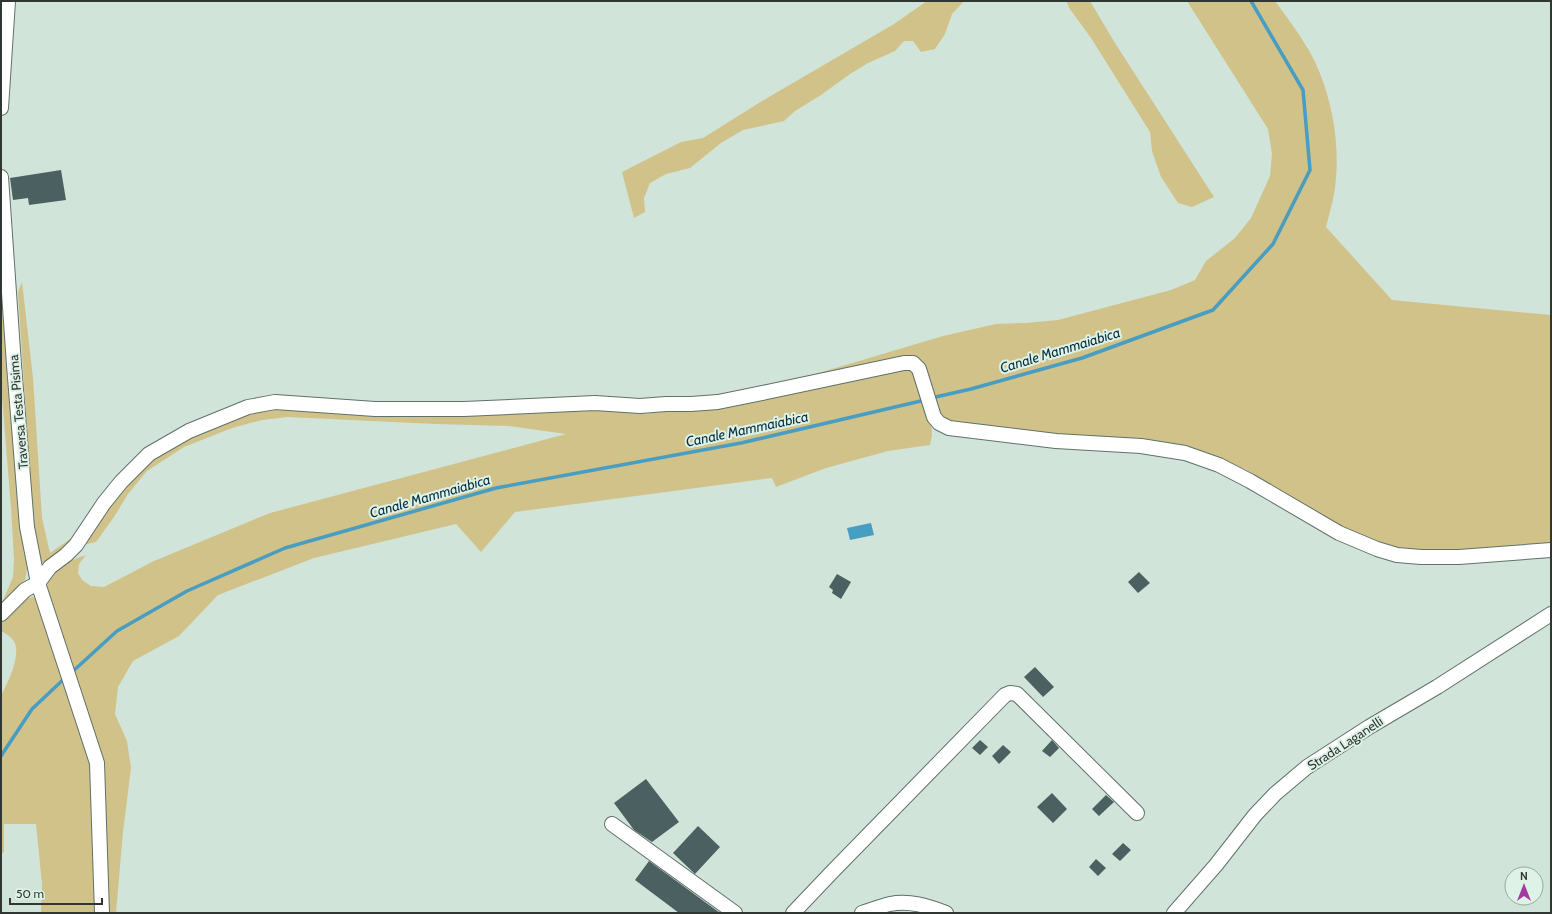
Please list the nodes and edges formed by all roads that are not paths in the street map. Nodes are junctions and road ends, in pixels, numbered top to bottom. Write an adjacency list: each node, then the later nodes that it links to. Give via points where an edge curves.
1 (8, 1): 2 (street)
2 (1, 108)
3 (1, 177): 5 (street, Traversa Testa Pisima, via 27,527)
4 (1551, 550): 5 (street, via 1459,557 1397,554 1377,549 1339,533 1250,481 1219,465 1185,453 1140,446 1056,441 949,428 934,417 919,369 913,363 904,363 718,402 691,404 640,406 595,403 464,409 375,409 275,402 248,407 190,431 149,454 104,503 76,545 50,567)
5 (38, 583): 6 (street, via 25,590); 10 (street, Traversa Testa Pisima, via 97,763)
6 (1, 614)
7 (1551, 614): 15 (street, Strada Laganelli, via 1307,767 1255,815)
8 (1137, 813): 12 (street, via 1017,694 1010,693 1005,695)
9 (612, 824): 11 (street)
10 (102, 913)
11 (735, 913)
12 (793, 913)
13 (862, 913): 14 (street, via 890,904 910,903)
14 (946, 913)
15 (1174, 913)

